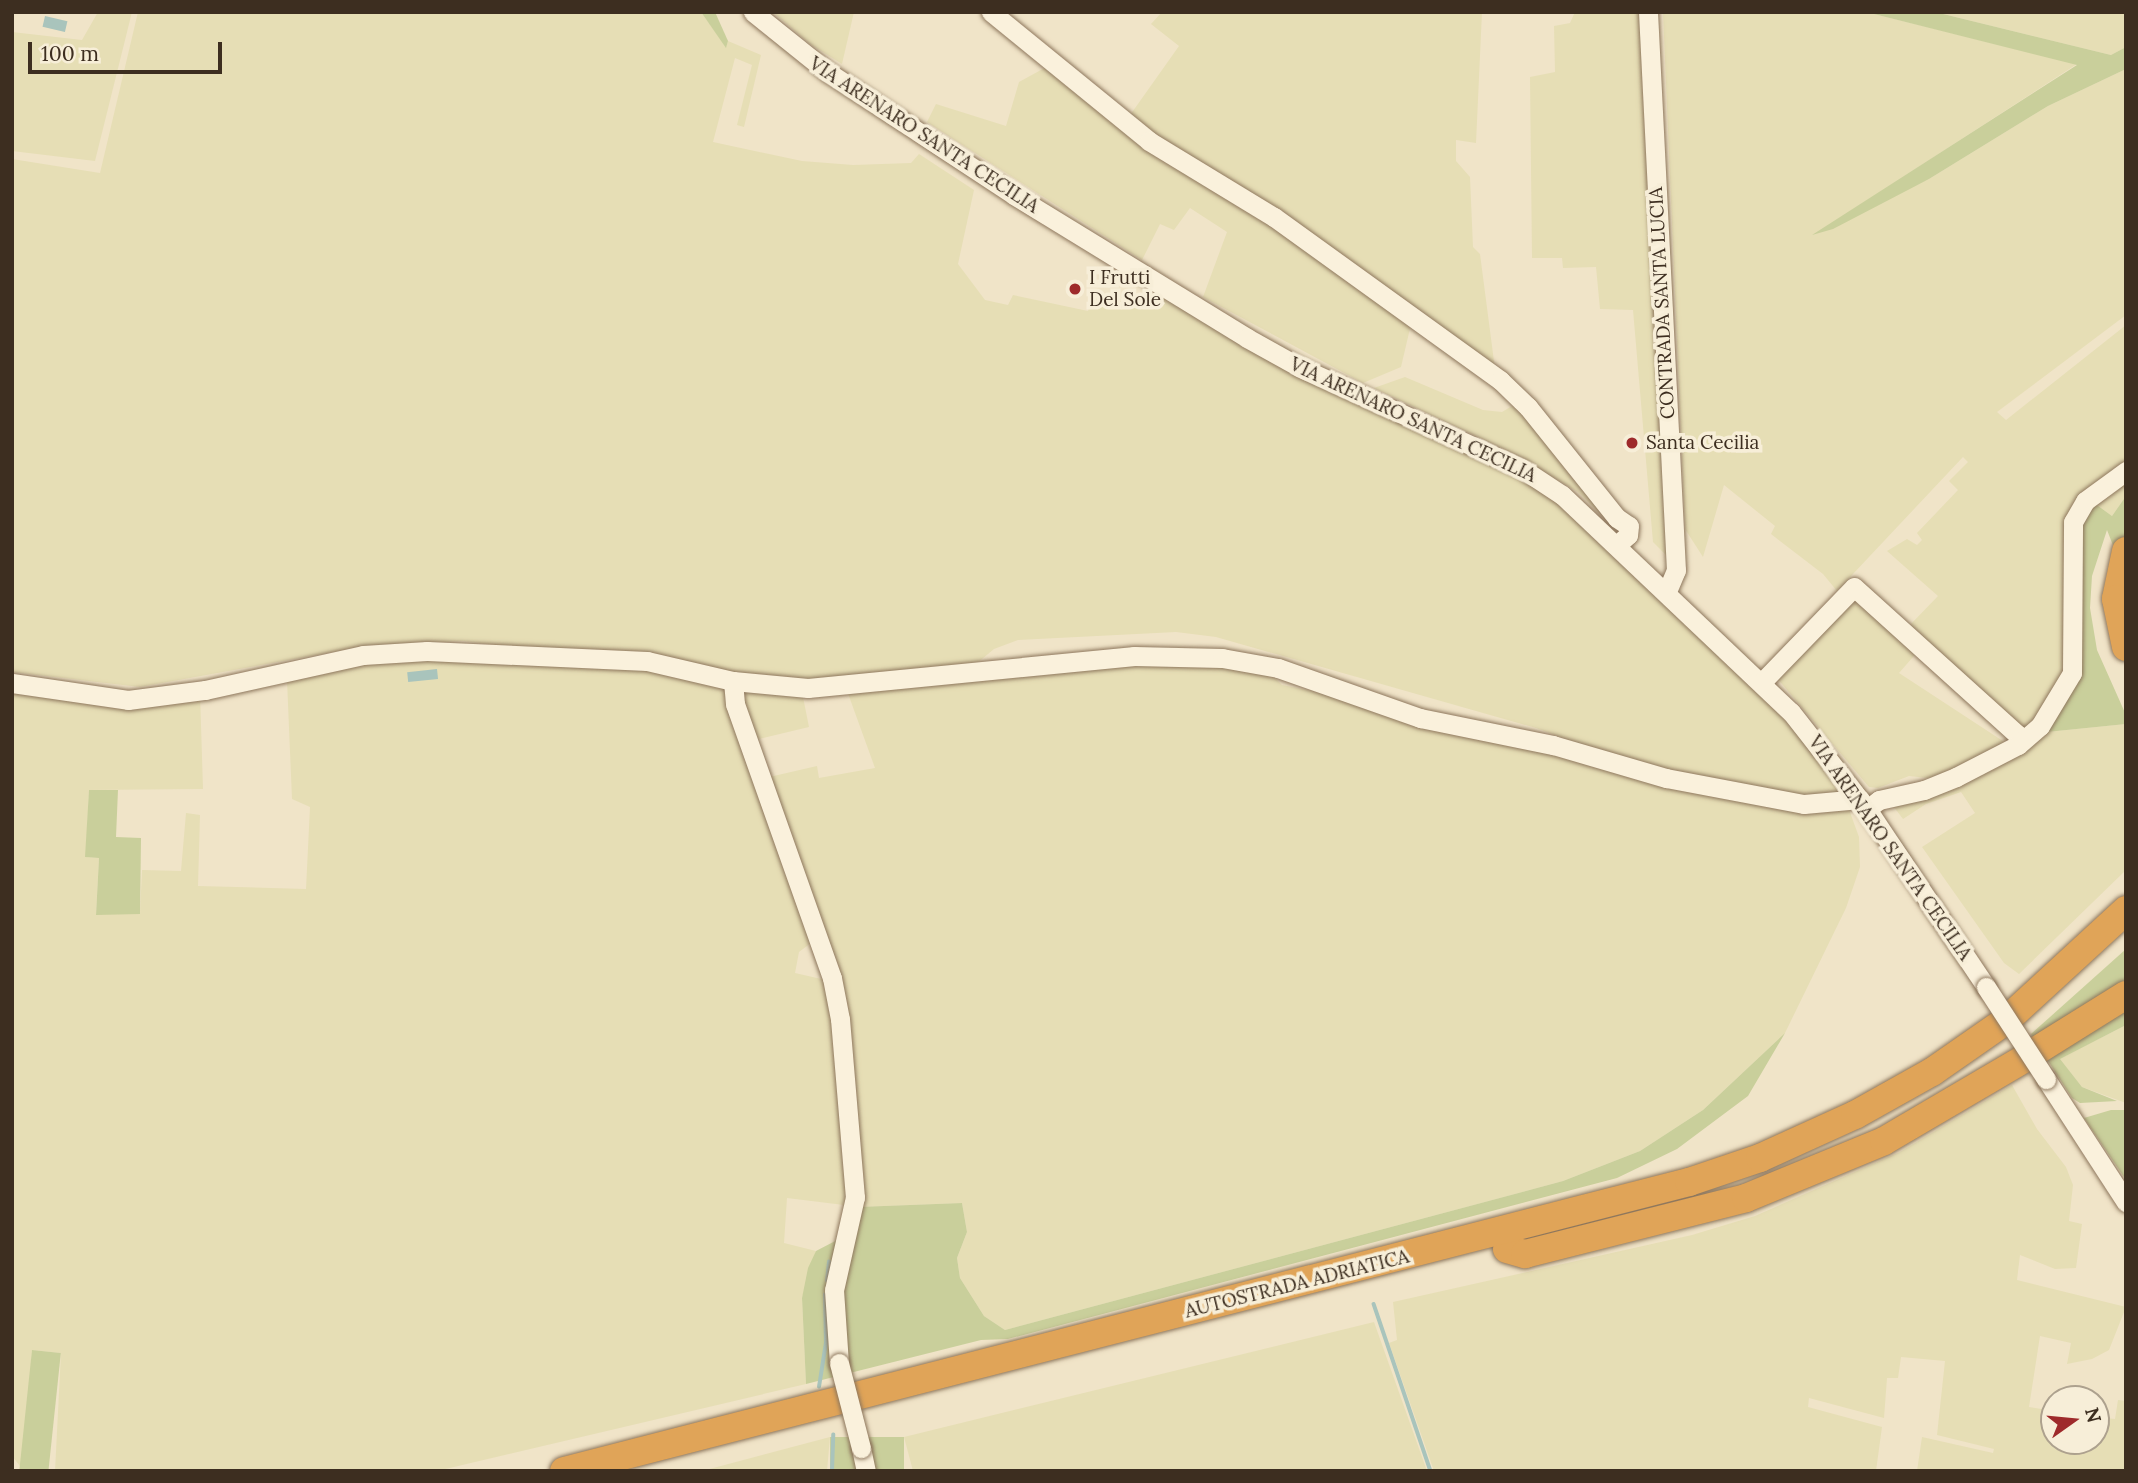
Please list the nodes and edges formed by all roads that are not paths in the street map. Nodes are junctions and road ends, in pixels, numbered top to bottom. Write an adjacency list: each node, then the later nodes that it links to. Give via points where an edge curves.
1 (753, 12): 5 (street, VIA ARENARO SANTA CECILIA, via 828,73 1128,265 1299,367 1521,468 1562,495)
2 (991, 12): 5 (street, via 1149,141 1284,224 1500,380 1528,407 1617,518 1629,526 1628,535)
3 (1648, 12): 7 (street, CONTRADA SANTA LUCIA, via 1676,570)
4 (2126, 471): 12 (street, via 2077,512 2071,543 2072,673 2040,726)
5 (1617, 545): 7 (street, VIA ARENARO SANTA CECILIA)
6 (2126, 551): 8 (highway, via 2116,600)
7 (1667, 591): 10 (street, VIA ARENARO SANTA CECILIA)
8 (2126, 647)
9 (733, 681): 11 (street, via 647,661 427,651 363,655 205,690 128,700); 13 (street, via 808,688 1134,656 1222,657 1278,668 1420,718 1553,745 1666,778 1804,804); 21 (street, bridge, via 735,704 832,978 840,1019 855,1197 834,1290 839,1363)
10 (1762, 682): 12 (street, via 1854,587 2018,735); 13 (street, VIA ARENARO SANTA CECILIA)
11 (12, 683)
12 (2020, 743): 13 (street, via 1945,781)
13 (1863, 804): 18 (street, VIA ARENARO SANTA CECILIA, bridge)
14 (2126, 910): 17 (highway, AUTOSTRADA ADRIATICA)
15 (2126, 936): 17 (highway, AUTOSTRADA ADRIATICA)
16 (2126, 995): 17 (highway)
17 (2018, 1036): 19 (highway, AUTOSTRADA ADRIATICA, via 1932,1072 1855,1115 1760,1158 1689,1182); 20 (highway, AUTOSTRADA ADRIATICA, via 1920,1100 1793,1163 1690,1200)
18 (2126, 1202)
19 (564, 1471)
20 (636, 1471)
21 (866, 1471)

